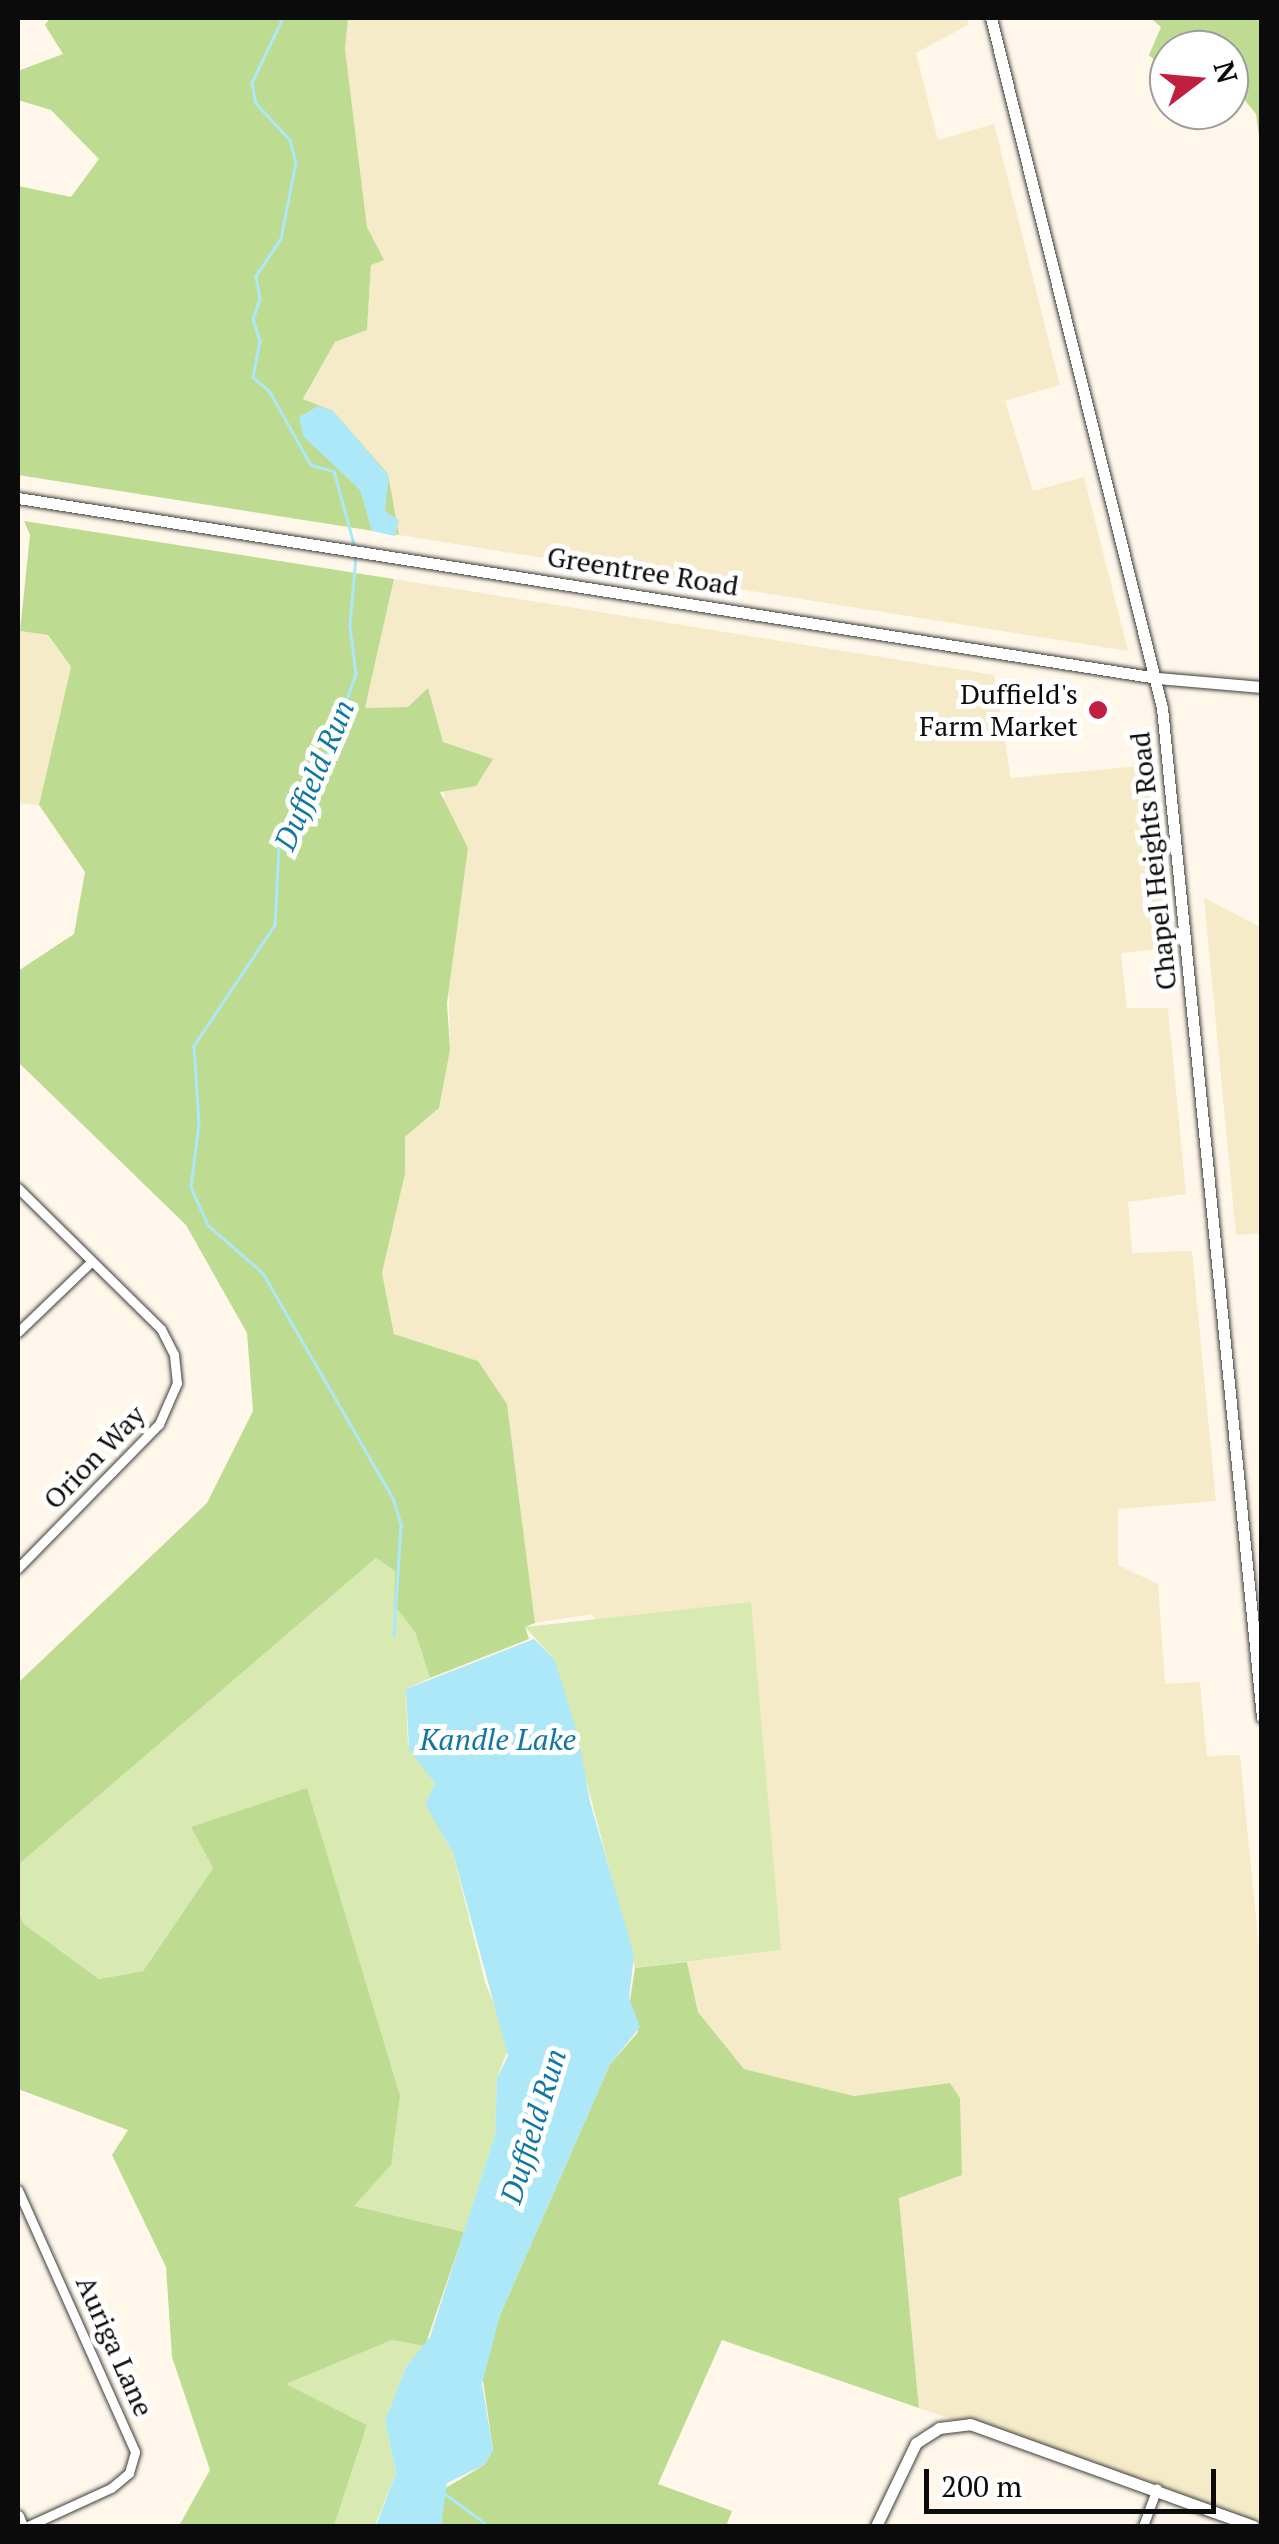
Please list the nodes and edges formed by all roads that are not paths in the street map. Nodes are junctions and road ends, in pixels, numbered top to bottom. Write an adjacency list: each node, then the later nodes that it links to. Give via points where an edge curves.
1 (991, 18): 3 (street, Chapel Heights Road)
2 (18, 498): 3 (street, Greentree Road)
3 (1157, 678): 4 (street, Greentree Road); 9 (street, Chapel Heights Road)
4 (1262, 687)
5 (18, 1188): 6 (street, Orion Way)
6 (91, 1262): 7 (street); 8 (street, Orion Way, via 170,1340 174,1400)
7 (18, 1332)
8 (18, 1568)
9 (1262, 1717)
10 (18, 2190): 13 (street, Auriga Lane, via 135,2452 129,2473 112,2488)
11 (1157, 2488): 14 (street, via 986,2427 946,2425 916,2443); 15 (street); 16 (street)
12 (18, 2516): 13 (street)
13 (25, 2526)
14 (876, 2526)
15 (1143, 2526)
16 (1253, 2526)

